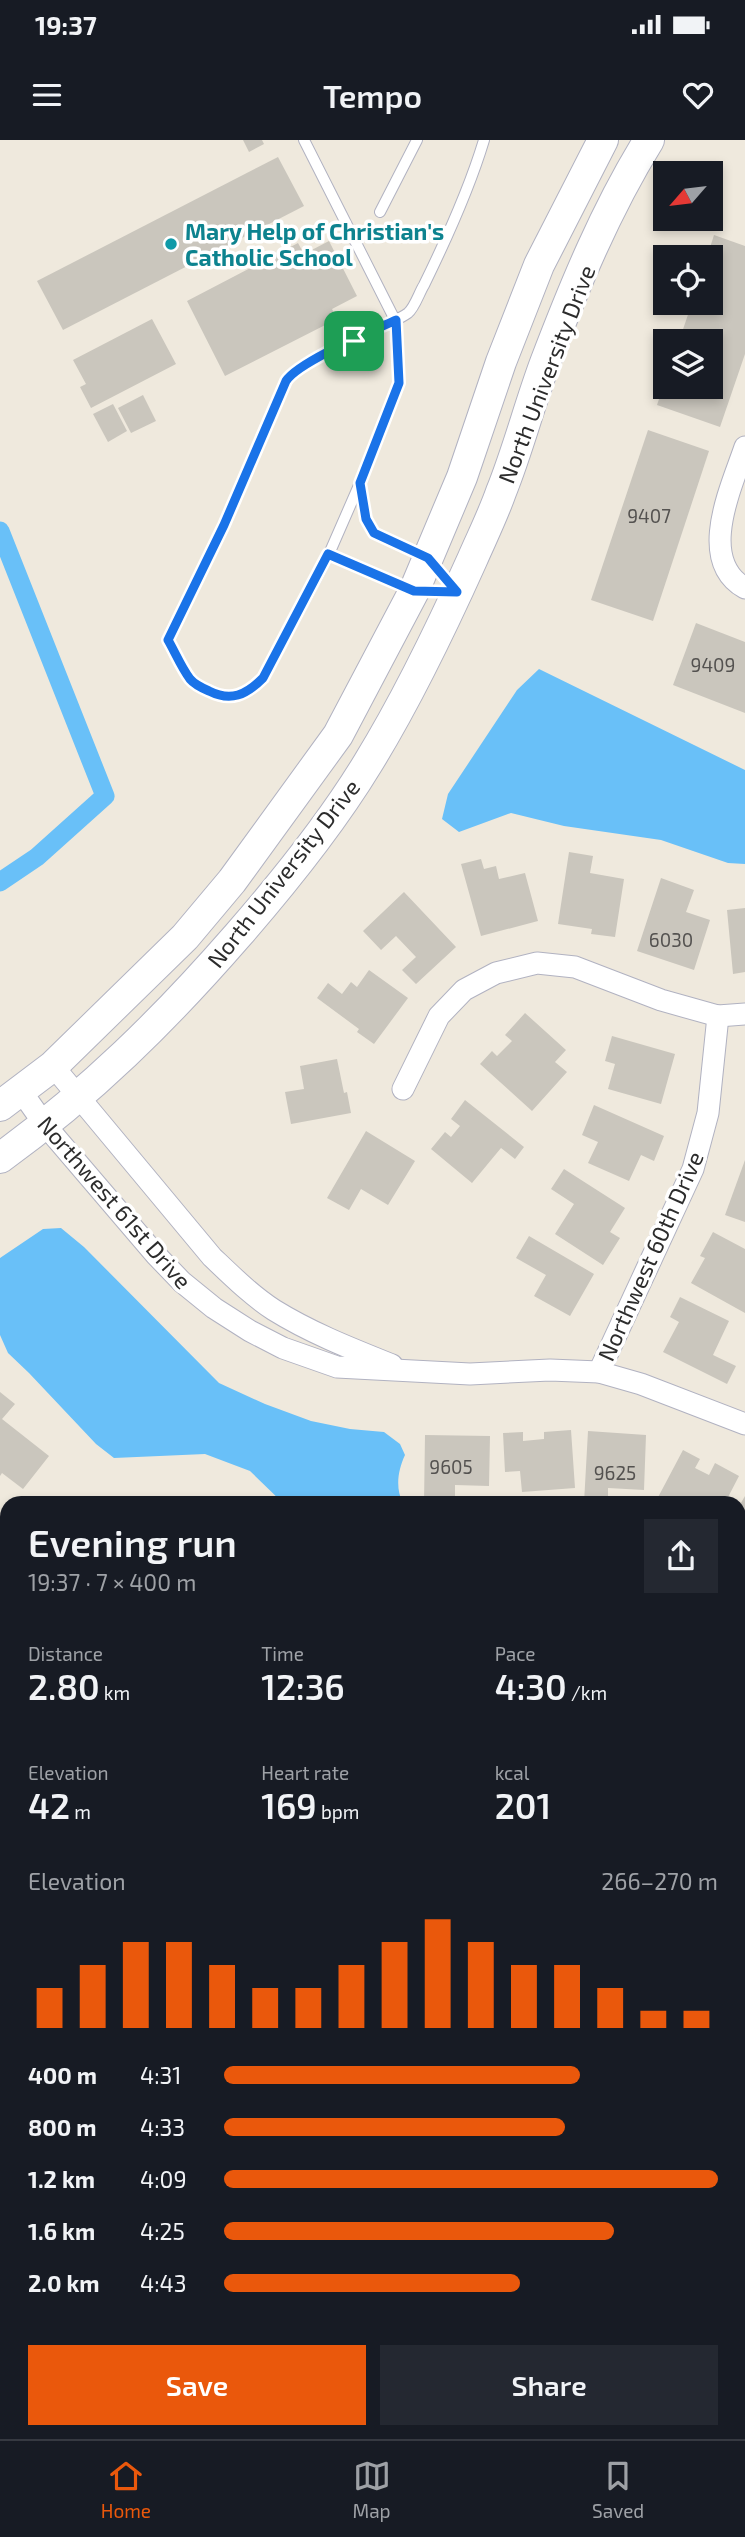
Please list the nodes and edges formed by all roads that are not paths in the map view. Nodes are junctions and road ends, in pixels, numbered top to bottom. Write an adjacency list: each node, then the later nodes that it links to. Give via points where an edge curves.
1 (304, 140): 7 (lane)
2 (417, 140): 6 (lane)
3 (484, 140): 7 (lane, via 448,236 411,311)
4 (603, 140): 11 (main road, North University Drive, via 539,265)
5 (649, 140): 14 (main road, North University Drive, via 590,257 545,364 501,492)
6 (380, 212)
7 (396, 320): 9 (lane, via 399,383); 10 (lane, via 289,375 168,640 191,679 216,695 234,697 248,692 263,678)
8 (745, 447): 12 (street, via 721,516 720,547 726,569)
9 (360, 483): 10 (lane); 11 (lane, via 366,519 374,533)
10 (328, 554): 13 (lane)
11 (428, 558): 13 (main road, North University Drive); 14 (lane)
12 (745, 588)
13 (414, 591): 14 (lane); 17 (main road, North University Drive, via 338,735 232,881 150,974)
14 (457, 592): 19 (main road, North University Drive, via 367,765 307,850 181,1000)
15 (745, 1013): 16 (street)
16 (718, 1016): 18 (street, via 575,967 537,964 496,973 464,990 439,1016); 23 (street, Northwest 60th Drive, via 708,1113 693,1169)
17 (52, 1066): 19 (street, Northwest 61st Drive); 20 (main road, North University Drive)
18 (402, 1088)
19 (78, 1098): 21 (main road, North University Drive); 24 (street, Northwest 61st Drive, via 212,1257 242,1285 274,1310 338,1344)
20 (10, 1099): 21 (street, Northwest 61st Drive)
21 (46, 1125): 22 (main road, North University Drive); 24 (street, Northwest 61st Drive, via 156,1255 214,1308 283,1348 337,1367)
22 (0, 1158)
23 (599, 1371): 24 (street, Northwest 61st Drive); 25 (street, Northwest 61st Drive)
24 (410, 1372)
25 (745, 1424)

